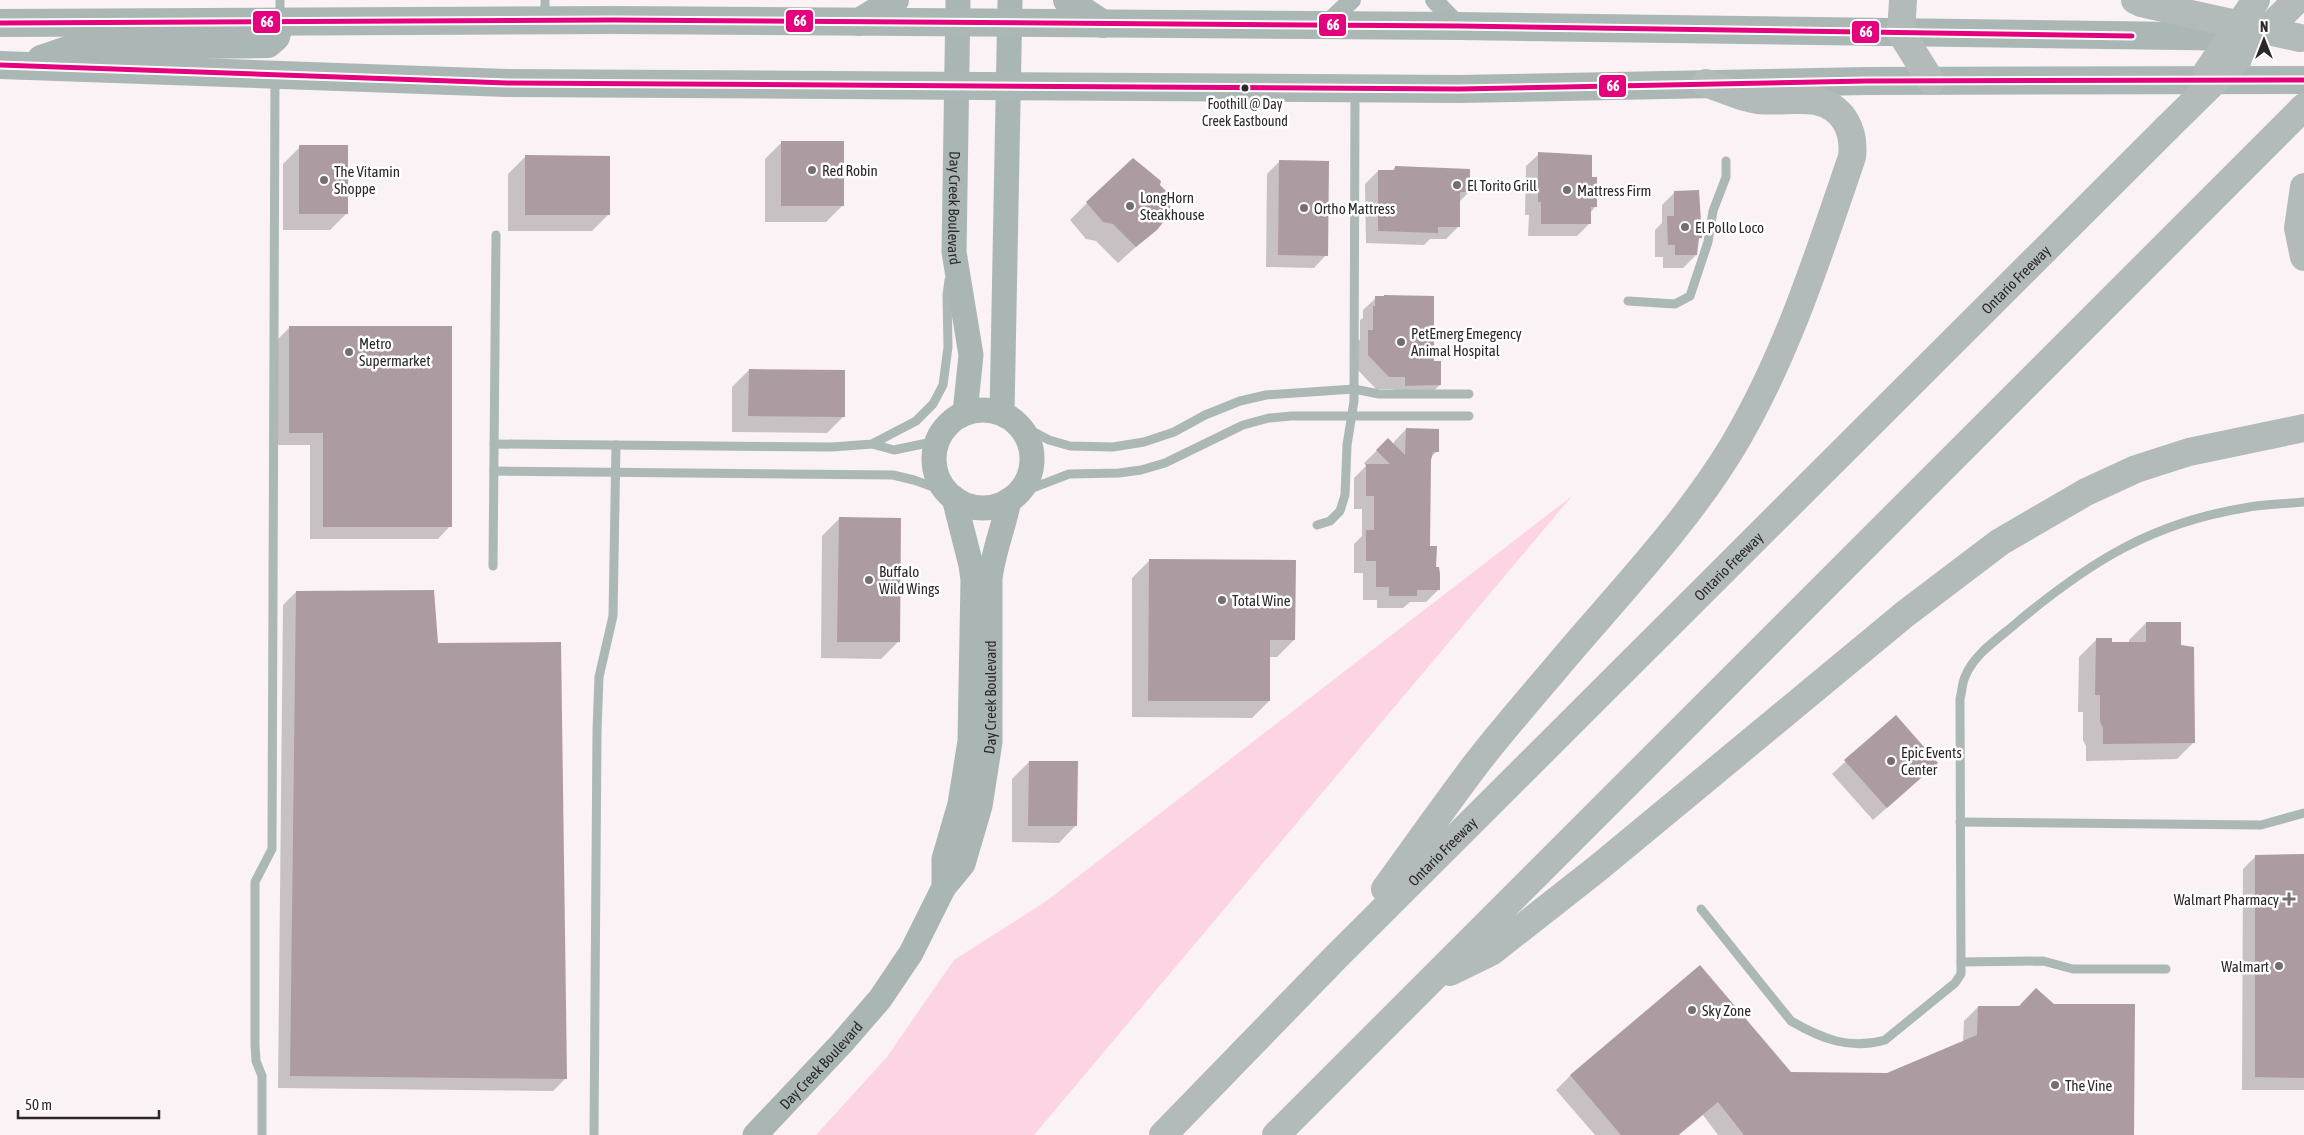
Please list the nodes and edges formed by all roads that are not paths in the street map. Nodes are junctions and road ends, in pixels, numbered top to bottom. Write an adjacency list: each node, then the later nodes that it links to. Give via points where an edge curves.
1 (896, 0): 13 (main road)
2 (1067, 0): 15 (main road)
3 (1352, 0): 16 (street)
4 (1434, 0): 17 (street)
5 (1903, 0): 18 (highway)
6 (2135, 0): 19 (highway)
7 (2256, 0): 29 (highway, bridge)
8 (2297, 0): 29 (highway, Ontario Freeway, bridge)
9 (545, 10): 10 (main road); 13 (main road)
10 (280, 11): 14 (main road); 20 (main road, via 276,37 268,44 79,46)
11 (958, 11): 12 (main road); 13 (main road); 25 (street, Day Creek Boulevard)
12 (1010, 12): 15 (main road); 26 (street)
13 (859, 22)
14 (0, 23)
15 (1103, 24): 16 (main road)
16 (1325, 25): 17 (main road)
17 (1459, 26): 18 (main road)
18 (1901, 33): 19 (main road); 23 (highway)
19 (2302, 38)
20 (13, 65): 21 (main road)
21 (275, 75): 25 (main road, via 507,83); 62 (lane, via 272,849 255,882 255,1046 262,1076)
22 (2304, 80): 23 (main road)
23 (1931, 81): 24 (main road)
24 (1706, 83): 27 (main road); 58 (highway, via 1756,100 1816,101 1840,114 1853,136 1852,157 1846,175 1805,294 1775,368 1732,447 1704,489 1474,767)
25 (958, 85): 26 (main road); 33 (street, Day Creek Boulevard)
26 (1008, 85): 27 (main road); 41 (street)
27 (1355, 87): 36 (lane)
28 (2304, 107): 61 (highway)
29 (2167, 128): 58 (highway, Ontario Freeway)
30 (1726, 161): 35 (lane, via 1726,177 1690,296 1675,304)
31 (2304, 187): 34 (highway, via 2298,228)
32 (496, 234): 44 (lane)
33 (954, 252): 38 (street, Day Creek Boulevard, via 970,355); 45 (lane, via 947,295 948,347 943,385 933,404 916,421)
34 (2304, 257)
35 (1628, 301)
36 (1354, 389): 37 (lane, via 1379,394); 39 (lane); 41 (lane, via 1257,397 1204,415 1174,432 1144,442 1113,447 1070,446 1049,440)
37 (1469, 394)
38 (964, 413): 41 (street, via 990,410); 43 (street, via 948,424)
39 (1352, 416): 40 (lane); 50 (lane, via 1268,418 1243,425 1165,463 1141,470 1069,474); 52 (lane, via 1345,495 1340,511 1330,521)
40 (1469, 416)
41 (1010, 418): 50 (street, via 1027,436 1032,451 1032,467 1027,482)
42 (2304, 428): 61 (highway, via 2189,452 2136,469 2086,492 2000,542 1905,614 1598,868 1491,952)
43 (937, 440): 45 (lane, via 894,450); 49 (street, via 935,468 939,481)
44 (494, 444): 46 (lane); 47 (lane)
45 (872, 444): 46 (lane, via 832,447)
46 (616, 445): 48 (lane)
47 (494, 470): 48 (lane); 53 (lane)
48 (616, 472): 49 (lane, via 892,475); 63 (lane, via 613,616 601,662 597,723)
49 (951, 495): 50 (street, via 967,505 982,508 996,506); 56 (street, Day Creek Boulevard, via 970,558 973,580 970,741 960,804 944,859)
50 (1013, 497): 56 (street, Day Creek Boulevard, via 992,562 990,579 991,715 980,806 963,864)
51 (2304, 502): 55 (lane, via 2237,509 2183,522 2139,539 2086,568 1974,660 1964,678 1960,699)
52 (1317, 525)
53 (493, 566)
54 (2304, 813): 55 (lane, via 2261,825)
55 (1960, 822): 59 (lane)
56 (944, 887): 64 (street, Day Creek Boulevard, via 911,953 880,998)
57 (1701, 908): 59 (lane, via 1791,1021 1811,1033 1844,1044 1873,1044 1885,1040 1955,983 1961,974)
58 (1335, 958): 65 (highway, Ontario Freeway)
59 (1960, 962): 60 (lane, via 2043,961 2073,970)
60 (2166, 969)
61 (1429, 983): 66 (highway)
62 (262, 1135)
63 (594, 1135)
64 (755, 1135)
65 (1163, 1135)
66 (1276, 1135)

